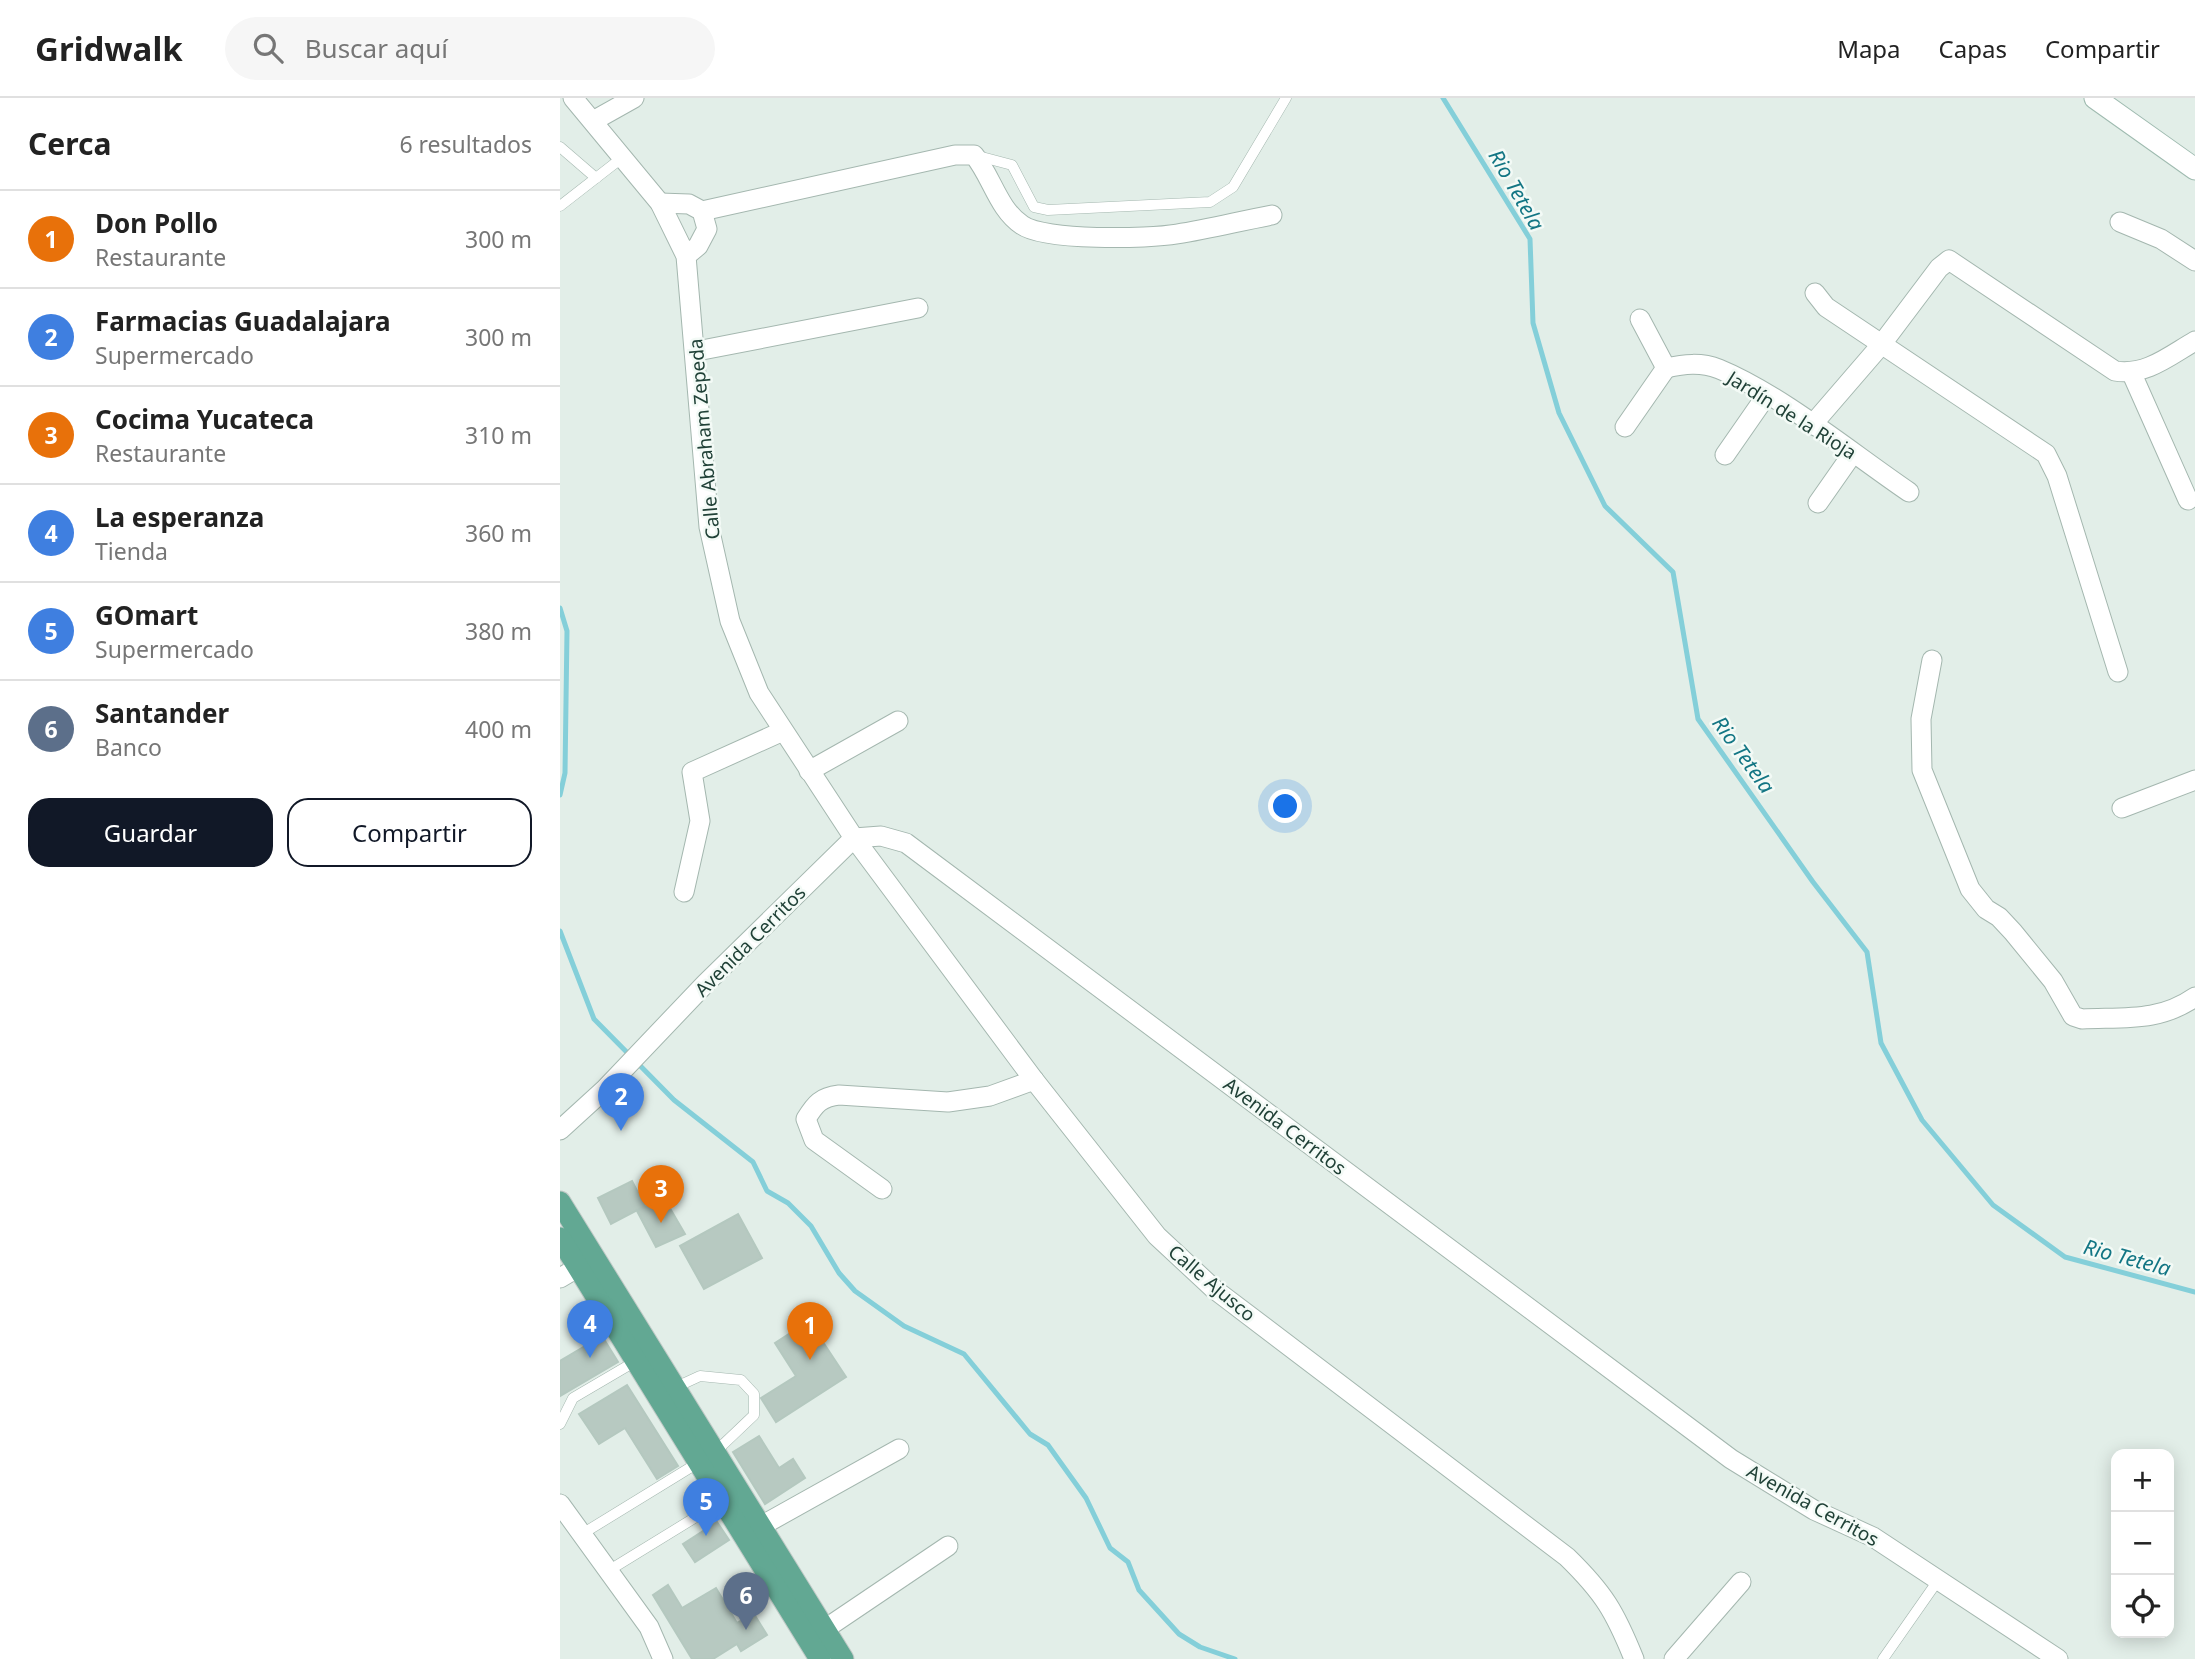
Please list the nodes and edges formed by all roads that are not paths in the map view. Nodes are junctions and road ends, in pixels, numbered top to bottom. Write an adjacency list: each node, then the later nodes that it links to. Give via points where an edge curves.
1 (573, 98): 5 (street, Calle Abraham Zepeda)
2 (634, 98): 5 (street)
3 (1286, 98): 7 (lane, via 1233,187 1210,202 1048,211 1034,207 1012,165)
4 (2095, 98): 9 (street)
5 (593, 121): 8 (street, Calle Abraham Zepeda)
6 (560, 147): 10 (lane)
7 (974, 155): 13 (street, via 955,155); 14 (street, via 989,173 1006,212 1024,228 1064,236 1174,234)
8 (624, 156): 10 (lane); 11 (street, Calle Abraham Zepeda)
9 (2195, 169)
10 (596, 178): 12 (lane)
11 (660, 202): 13 (street, via 689,204); 16 (street, Calle Abraham Zepeda)
12 (560, 206)
13 (702, 211): 16 (street, via 707,229)
14 (1272, 215)
15 (2120, 222): 17 (street, via 2161,239)
16 (687, 256): 23 (street, Calle Abraham Zepeda)
17 (2195, 261)
18 (1815, 293): 22 (street, via 1826,307)
19 (918, 308): 23 (street)
20 (1640, 319): 24 (street)
21 (2195, 341): 25 (street)
22 (1881, 345): 25 (street, via 1949,260 2115,372); 27 (street); 35 (street, via 2046,454)
23 (696, 352): 37 (street, Calle Abraham Zepeda, via 709,527 730,621 759,694)
24 (1666, 368): 26 (street, Jardín de la Rioja, via 1691,363 1718,369); 28 (street)
25 (2132, 374): 32 (street)
26 (1766, 396): 27 (street, Jardín de la Rioja); 30 (street)
27 (1812, 425): 29 (street, Jardín de la Rioja)
28 (1625, 427)
29 (1853, 453): 31 (street, Jardín de la Rioja); 33 (street)
30 (1725, 455)
31 (1909, 492)
32 (2188, 500)
33 (1818, 503)
34 (1932, 660): 43 (street, via 1921,719 1922,770 1970,889 2014,932 2053,981 2073,1016 2143,1017 2173,1012)
35 (2118, 673)
36 (898, 720): 38 (street)
37 (783, 731): 38 (street, Calle Abraham Zepeda); 42 (street, via 692,772 700,821)
38 (809, 771): 41 (street, Calle Abraham Zepeda)
39 (2195, 780): 40 (street)
40 (2122, 808)
41 (854, 838): 44 (street, Calle Ajusco); 45 (street, Avenida Cerritos); 61 (street, Avenida Cerritos, via 881,836 906,843 1731,1459)
42 (684, 892)
43 (2195, 997)
44 (1034, 1080): 46 (street, via 990,1096 948,1102 839,1095 814,1104 806,1119 814,1140); 67 (street, Calle Ajusco, via 1157,1236 1189,1268 1567,1557 1600,1589)
45 (560, 1130)
46 (881, 1189)
47 (560, 1202): 49 (main road)
48 (560, 1238): 49 (main road)
49 (578, 1268): 50 (main road); 51 (main road)
50 (636, 1361): 52 (lane, via 573,1398); 54 (main road)
51 (674, 1388): 54 (main road); 54 (lane, via 700,1376 728,1378 741,1380 754,1394 754,1415)
52 (560, 1424)
53 (899, 1449): 57 (street)
54 (706, 1458): 55 (main road); 57 (main road); 58 (lane)
55 (722, 1501): 60 (lane); 65 (main road)
56 (560, 1504): 58 (street)
57 (761, 1526): 63 (main road)
58 (582, 1534): 60 (street)
59 (948, 1546): 63 (street)
60 (608, 1571): 64 (street, via 649,1627)
61 (1939, 1578): 69 (lane); 70 (street, Avenida Cerritos)
62 (1741, 1583): 68 (street)
63 (825, 1629): 66 (main road)
64 (663, 1659)
65 (820, 1659)
66 (843, 1659)
67 (1634, 1659)
68 (1674, 1659)
69 (1883, 1659)
70 (2058, 1659)

